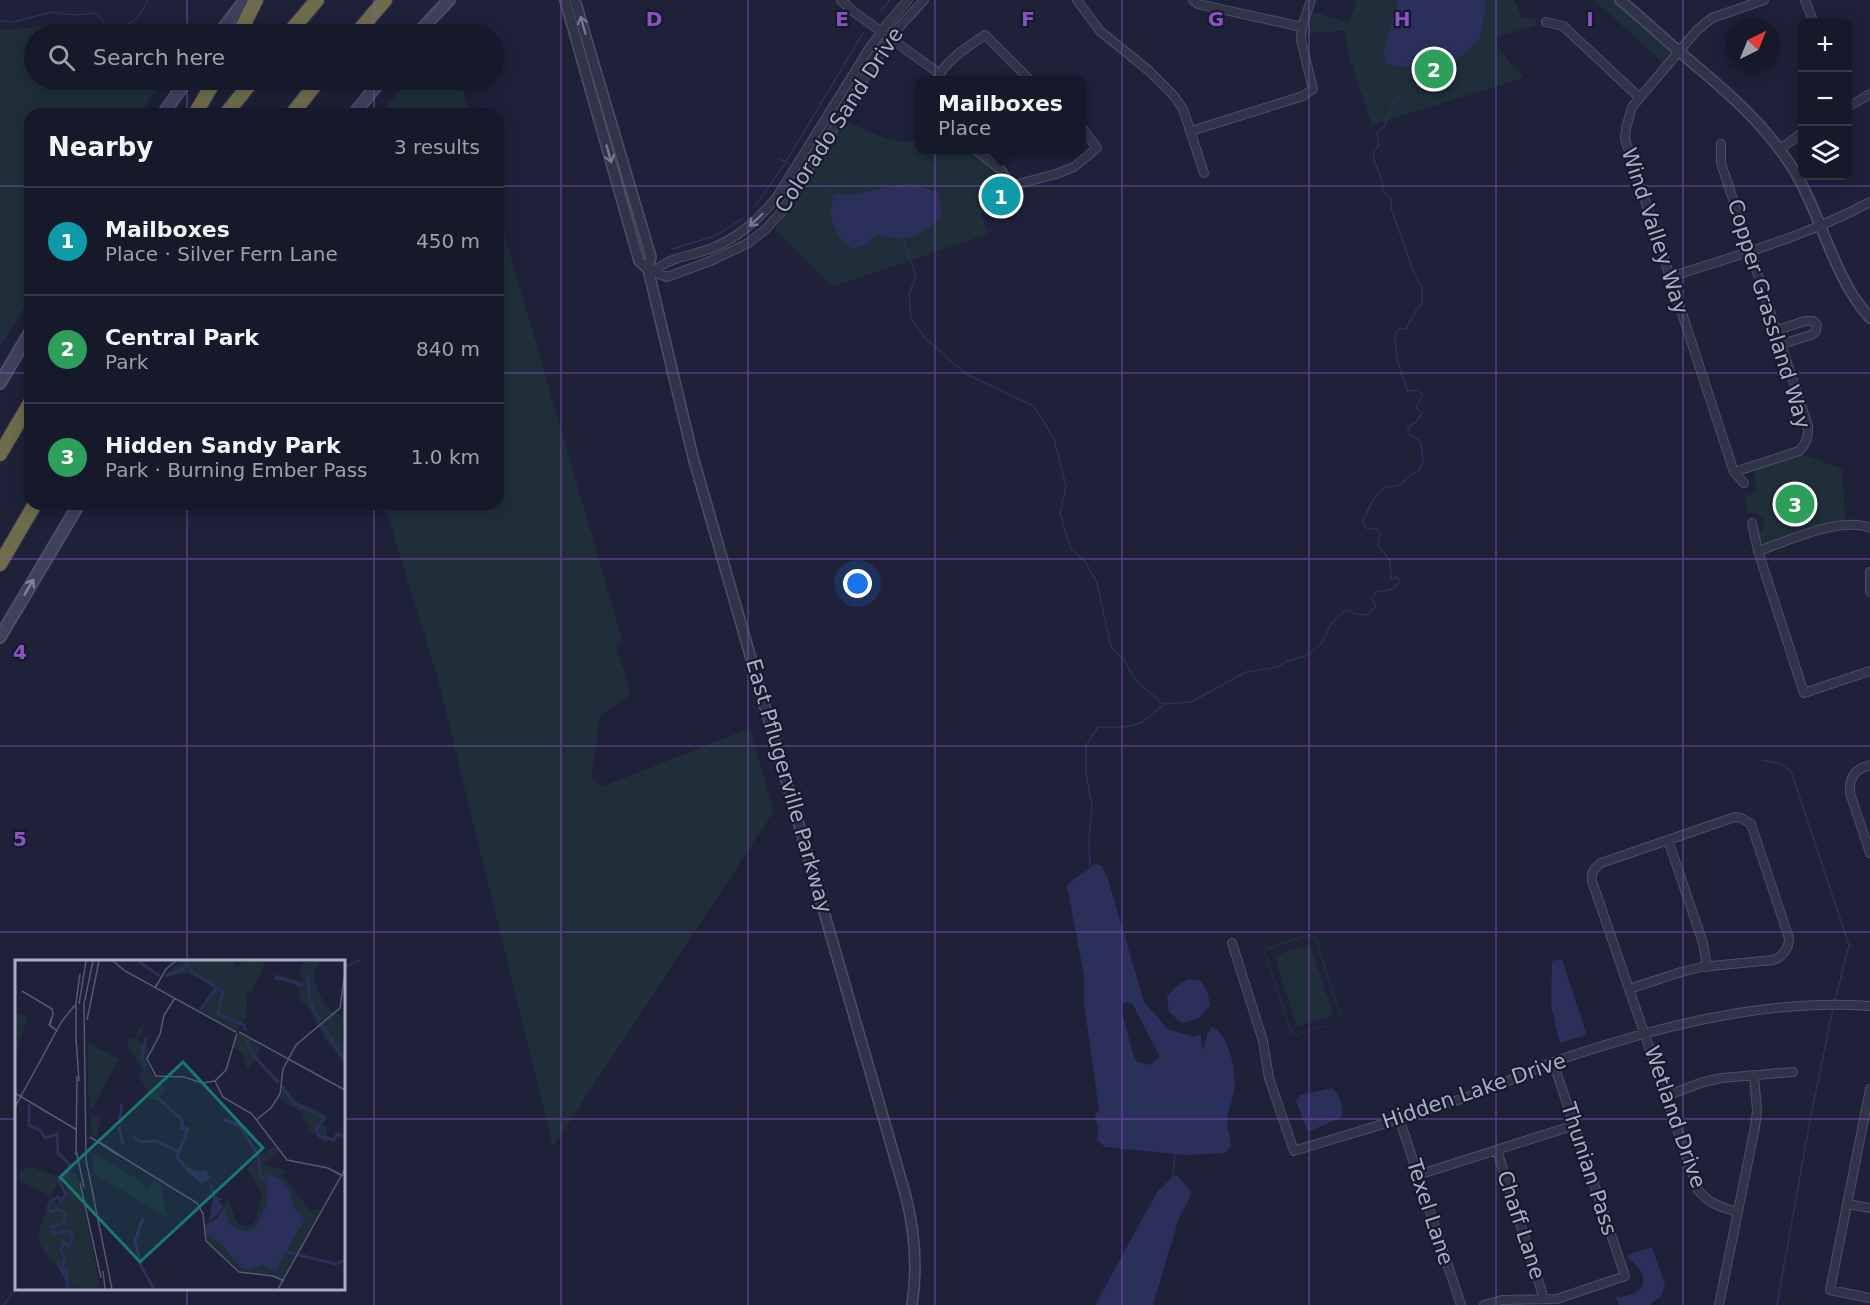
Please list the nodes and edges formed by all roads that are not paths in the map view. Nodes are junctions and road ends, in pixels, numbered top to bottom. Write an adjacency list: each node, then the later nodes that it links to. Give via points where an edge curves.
1 (245, 0): 21 (main road)
2 (255, 0): 22 (highway)
3 (317, 0): 23 (highway)
4 (385, 0): 24 (highway)
5 (449, 0): 25 (main road)
6 (565, 0): 30 (street, East Pflugerville Parkway)
7 (575, 0): 50 (street, East Pflugerville Parkway, one-way to 7)
8 (842, 0): 27 (street)
9 (908, 0): 27 (street, Colorado Sand Drive)
10 (924, 0): 28 (street, Colorado Sand Drive)
11 (1077, 0): 47 (street, via 1100,31 1174,96)
12 (1193, 0): 18 (street)
13 (1223, 0): 18 (street)
14 (1311, 0): 26 (street)
15 (1620, 0): 29 (street)
16 (1764, 0): 29 (street, Wind Valley Way, via 1712,18)
17 (1806, 0): 19 (street)
18 (1220, 9): 26 (street)
19 (1812, 18)
20 (1546, 22): 40 (street, via 1563,26)
21 (227, 24)
22 (244, 24)
23 (297, 24)
24 (365, 24)
25 (426, 24)
26 (1302, 27): 47 (street, via 1301,40 1313,89 1303,96)
27 (881, 32): 28 (street); 58 (street, Colorado Sand Drive, one-way to 58, via 765,212 735,237)
28 (889, 38): 31 (street); 58 (street, Colorado Sand Drive, via 798,188 765,230 713,260 667,277)
29 (1679, 51): 40 (street, Wind Valley Way); 52 (street, via 1748,111)
30 (583, 64): 50 (street, via 595,85 608,130); 58 (street, East Pflugerville Parkway, one-way to 58, via 639,261)
31 (938, 76)
32 (940, 76): 33 (street, via 985,34)
33 (1025, 76)
34 (180, 90): 42 (main road)
35 (209, 90): 43 (highway)
36 (245, 90): 44 (highway)
37 (311, 90): 45 (highway)
38 (373, 90): 46 (main road)
39 (1870, 94): 41 (street)
40 (1639, 97): 59 (street, Wind Valley Way, via 1632,107 1625,139)
41 (1852, 105)
42 (167, 108)
43 (199, 108)
44 (231, 108)
45 (297, 108)
46 (359, 108)
47 (1191, 131): 54 (street)
48 (1086, 133): 53 (street, via 1097,148 1074,167 1011,186 1001,170)
49 (1798, 136): 52 (street)
50 (617, 139): 58 (street, East Pflugerville Parkway, via 651,257)
51 (1721, 144): 57 (street, Copper Grassland Way, via 1721,164)
52 (1780, 149): 56 (street)
53 (981, 154)
54 (1204, 173)
55 (1870, 202): 56 (street)
56 (1819, 225): 57 (street); 60 (street, via 1853,296)
57 (1751, 252): 59 (street); 61 (street, Copper Grassland Way)
58 (650, 272): 101 (street, East Pflugerville Parkway, via 693,457 905,1193 915,1248)
59 (1670, 278): 67 (street, Wind Valley Way)
60 (1870, 318)
61 (1777, 330): 63 (street, Copper Grassland Way); 63 (street, via 1805,321 1817,325 1811,335)
62 (24, 342): 64 (main road)
63 (1782, 345): 67 (street, Copper Grassland Way, via 1808,426 1806,444 1799,451)
64 (0, 383)
65 (24, 413): 66 (highway)
66 (0, 454)
67 (1734, 472): 68 (street, Wind Valley Way)
68 (1744, 483)
69 (32, 510): 74 (highway)
70 (74, 510): 77 (main road, one-way to 70)
71 (1752, 524): 73 (street)
72 (1870, 528): 73 (street, via 1834,526)
73 (1758, 551): 78 (street, via 1803,693)
74 (0, 564)
75 (1870, 572): 76 (street)
76 (1870, 592)
77 (0, 637)
78 (1870, 671)
79 (1870, 765): 81 (street, via 1854,773 1850,783)
80 (1668, 840): 83 (street); 83 (street, via 1735,818 1747,820 1789,938 1787,949 1778,958); 84 (street, Wetland Drive, via 1601,863 1591,876)
81 (1870, 853)
82 (1232, 943): 92 (street, Hidden Lake Drive, via 1263,1041 1269,1078 1294,1151)
83 (1707, 966): 84 (street)
84 (1629, 989): 86 (street, Wetland Drive)
85 (1870, 1006): 86 (street, Hidden Lake Drive, via 1757,1011)
86 (1646, 1034): 87 (street, Hidden Lake Drive); 91 (street, Wetland Drive)
87 (1553, 1062): 92 (street, Hidden Lake Drive, via 1496,1087); 93 (street, Thunian Pass)
88 (1793, 1072): 89 (street)
89 (1754, 1076): 91 (street, via 1703,1082); 98 (street, via 1757,1111)
90 (1870, 1089): 96 (street)
91 (1666, 1096): 98 (street, Wetland Drive, via 1698,1190 1713,1204)
92 (1399, 1118): 95 (street, Texel Lane)
93 (1575, 1125): 94 (street); 100 (street, Thunian Pass, via 1625,1276 1557,1299)
94 (1497, 1150): 95 (street); 100 (street, Chaff Lane)
95 (1419, 1175): 102 (street, Texel Lane)
96 (1848, 1204): 97 (street); 99 (street, via 1830,1290)
97 (1870, 1208)
98 (1737, 1212): 104 (street)
99 (1870, 1298)
100 (1544, 1299): 103 (street, via 1502,1300)
101 (912, 1305)
102 (1461, 1305)
103 (1484, 1305)
104 (1719, 1305)

